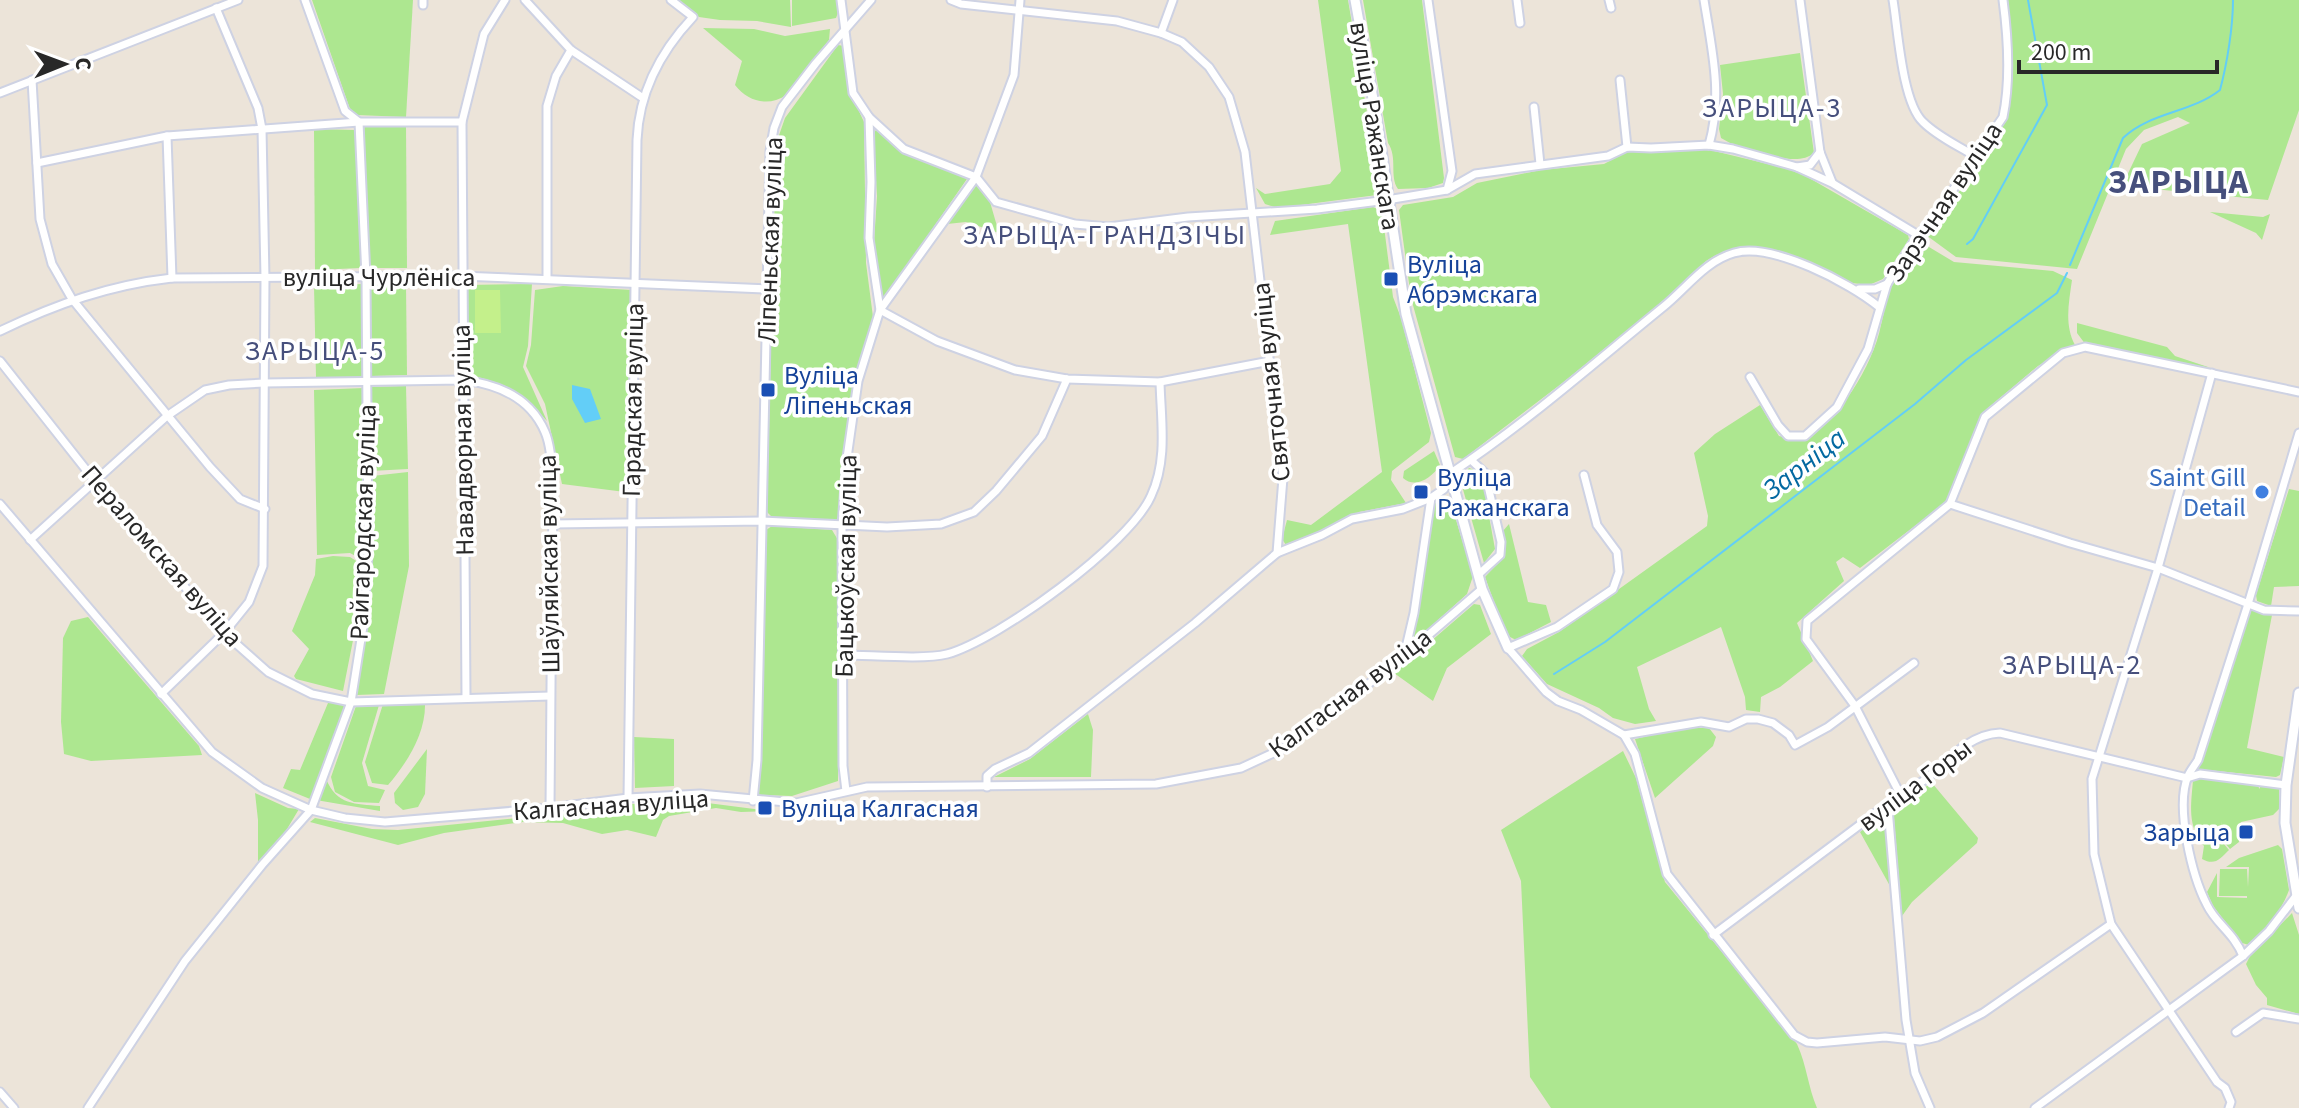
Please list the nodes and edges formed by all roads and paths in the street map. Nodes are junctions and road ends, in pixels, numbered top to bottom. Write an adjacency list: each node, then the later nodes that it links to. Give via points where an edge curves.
1 (238, 0): 18 (street)
2 (305, 0): 30 (street, via 345,111)
3 (505, 0): 31 (street, Навадворная вуліца, via 484,34)
4 (525, 0): 23 (street)
5 (671, 0): 27 (street, Гарадская вуліца, via 693,17 674,38)
6 (841, 0): 21 (street)
7 (871, 0): 21 (street, Ліпеньская вуліца)
8 (951, 0): 19 (street, Святочная вуліца)
9 (1020, 0): 19 (street, Бацькоўская вуліца)
10 (1173, 0): 22 (street)
11 (1355, 0): 44 (street, вуліца Ражанскага)
12 (1428, 0): 43 (street, via 1452,171)
13 (1517, 0): 20 (street)
14 (1704, 0): 34 (street, via 1718,100)
15 (1800, 0): 36 (street)
16 (1893, 0): 37 (street, via 1915,113)
17 (2003, 0): 37 (street, Зарэчная вуліца, via 2006,101 2003,117)
18 (216, 8): 24 (street); 32 (street)
19 (1019, 11): 22 (street, Святочная вуліца, via 1117,21); 41 (street, Бацькоўская вуліца, via 1014,75)
20 (1520, 23)
21 (846, 28): 29 (street, via 853,93); 55 (street, Ліпеньская вуліца, via 782,107 774,128)
22 (1161, 33): 45 (street, Святочная вуліца, via 1182,42 1209,67 1229,97 1245,152)
23 (571, 50): 27 (street); 51 (street, via 547,106)
24 (32, 80): 26 (street); 38 (street)
25 (1620, 80): 35 (street)
26 (0, 93)
27 (643, 98): 52 (street, Гарадская вуліца, via 637,140)
28 (1534, 107): 39 (street)
29 (869, 117): 41 (street, via 904,149); 58 (street, via 869,238)
30 (359, 122): 31 (street); 32 (street); 48 (street, Райгародская вуліца)
31 (462, 122): 47 (street, Навадворная вуліца)
32 (262, 129): 33 (street); 50 (street)
33 (167, 136): 38 (street); 49 (street)
34 (1709, 145): 35 (street); 40 (street)
35 (1627, 147): 39 (street, via 1608,156)
36 (1820, 152): 40 (street, via 1810,165); 42 (street)
37 (1976, 157): 46 (street, Зарэчная вуліца)
38 (37, 163): 56 (street, via 40,219 52,264)
39 (1540, 164): 43 (street, via 1475,174)
40 (1797, 167): 42 (street)
41 (976, 177): 45 (street, via 996,202 1075,224 1108,227); 58 (street, Бацькоўская вуліца)
42 (1832, 183): 46 (street)
43 (1447, 190): 44 (street)
44 (1387, 200): 45 (street); 73 (street, вуліца Ражанскага, via 1406,314)
45 (1253, 213): 61 (street, Святочная вуліца)
46 (1918, 235): 53 (street, Зарэчная вуліца)
47 (461, 276): 48 (street, вуліца Чурлёніса); 51 (street, вуліца Чурлёніса); 65 (street, Навадворная вуліца)
48 (366, 277): 50 (street, вуліца Чурлёніса); 66 (street, Райгародская вуліца)
49 (172, 278): 50 (street, вуліца Чурлёніса); 56 (street, вуліца Чурлёніса)
50 (265, 278): 68 (street)
51 (547, 278): 52 (street, вуліца Чурлёніса)
52 (636, 282): 55 (street, вуліца Чурлёніса); 81 (street, Гарадская вуліца)
53 (1887, 284): 54 (street); 57 (street, Зарэчная вуліца)
54 (1851, 287): 57 (street); 72 (street, via 1756,251 1717,259)
55 (767, 289): 80 (street, Ліпеньская вуліца)
56 (72, 299): 59 (street, вуліца Чурлёніса); 70 (street)
57 (1879, 307): 63 (street, Зарэчная вуліца, via 1858,371 1837,407 1805,436 1783,431)
58 (880, 310): 64 (street, via 937,341 1015,370); 83 (street, Бацькоўская вуліца, via 858,381)
59 (0, 331)
60 (0, 361): 75 (street, Пераломская вуліца)
61 (1270, 361): 67 (street); 85 (street, Святочная вуліца, via 1283,478)
62 (2212, 373): 69 (street); 78 (street, via 2085,347 2063,353 1985,417); 86 (street)
63 (1750, 377)
64 (1067, 379): 67 (street); 83 (street, via 1042,436 974,512 941,524)
65 (462, 380): 66 (street, Шаўляйская вуліца); 82 (street, Шаўляйская вуліца, via 507,391 537,417 550,447); 99 (street, Навадворная вуліца)
66 (368, 382): 68 (street, Шаўляйская вуліца); 100 (street, Райгародская вуліца, via 368,551)
67 (1160, 382): 93 (street, via 1163,456 1151,497 1131,525 1082,569 1026,611 944,655)
68 (264, 383): 70 (street, Шаўляйская вуліца, via 205,390); 79 (street)
69 (2299, 392)
70 (167, 416): 75 (street, Шаўляйская вуліца); 79 (street, via 240,499)
71 (2299, 433): 89 (street)
72 (1471, 460): 73 (street); 87 (street, via 1485,473 1501,542 1500,555)
73 (1451, 473): 76 (street, via 1444,489); 87 (street, вуліца Ражанскага)
74 (1584, 475): 92 (street, via 1597,525 1617,552 1619,572 1613,589 1557,627)
75 (95, 481): 84 (street, Шаўляйская вуліца); 91 (street, Пераломская вуліца)
76 (1431, 498): 85 (street, via 1352,519); 94 (street)
77 (0, 504): 84 (street, Калгасная вуліца)
78 (1950, 504): 86 (street); 101 (street, via 1807,621 1806,639)
79 (265, 509): 91 (street, via 263,566 249,602)
80 (761, 521): 81 (street); 83 (street); 110 (street, Ліпеньская вуліца)
81 (631, 523): 82 (street); 109 (street, Гарадская вуліца)
82 (553, 524): 98 (street, Шаўляйская вуліца)
83 (842, 526): 93 (street, Бацькоўская вуліца)
84 (30, 540): 97 (street, Калгасная вуліца)
85 (1277, 553): 106 (street, via 1029,753 995,769 987,776)
86 (2158, 568): 89 (street); 103 (street)
87 (1478, 575): 88 (street, вуліца Ражанскага)
88 (1482, 589): 92 (street, вуліца Ражанскага); 94 (street, Калгасная вуліца)
89 (2248, 604): 90 (street); 104 (street, via 2198,760)
90 (2299, 611)
91 (224, 633): 97 (street); 100 (street, Пераломская вуліца, via 268,672 312,694)
92 (1508, 648): 102 (street, вуліца Ражанскага, via 1546,692)
93 (844, 655): 107 (street, Бацькоўская вуліца)
94 (1404, 656): 106 (street, Калгасная вуліца, via 1282,749 1241,768 1156,784)
95 (1914, 663): 101 (street)
96 (2299, 693): 105 (street)
97 (161, 694): 112 (street, Калгасная вуліца, via 212,752 262,788)
98 (550, 696): 99 (street, Пераломская вуліца); 111 (street, Шаўляйская вуліца)
99 (466, 697): 100 (street, Пераломская вуліца)
100 (351, 702): 112 (street, Райгародская вуліца)
101 (1855, 706): 102 (street, via 1795,745 1773,723 1758,719 1729,727 1701,722); 108 (street)
102 (1624, 735): 116 (street, via 1635,754 1667,874)
103 (2097, 756): 104 (street, вуліца Горы); 108 (street, вуліца Горы, via 1985,733); 115 (street, via 2092,779 2094,854)
104 (2187, 778): 105 (street, вуліца Горы, via 2200,774); 117 (street, via 2187,842 2193,870 2208,908)
105 (2286, 785): 113 (street, via 2285,823)
106 (987, 787): 107 (street, Калгасная вуліца)
107 (846, 791): 110 (street, Калгасная вуліца, via 796,803)
108 (1900, 794): 116 (street, вуліца Горы); 121 (street, via 1888,808)
109 (628, 798): 110 (street, Калгасная вуліца, via 700,794); 111 (street, Калгасная вуліца)
110 (753, 801)
111 (550, 808): 112 (street, Калгасная вуліца, via 385,822)
112 (311, 810): 124 (street, via 185,961)
113 (2296, 896): 114 (street); 117 (street)
114 (2299, 908)
115 (2111, 924): 118 (street); 121 (street, via 1983,1013 1937,1037)
116 (1713, 935): 121 (street, via 1794,1035 1807,1042)
117 (2243, 956): 118 (street)
118 (2169, 1010): 126 (street); 127 (street, via 2225,1088)
119 (2299, 1019): 120 (street, via 2263,1013)
120 (2236, 1032)
121 (1911, 1040): 125 (street, via 1915,1073)
122 (0, 1092): 123 (street)
123 (14, 1108)
124 (88, 1108)
125 (1930, 1108)
126 (2035, 1108)
127 (2229, 1108)

